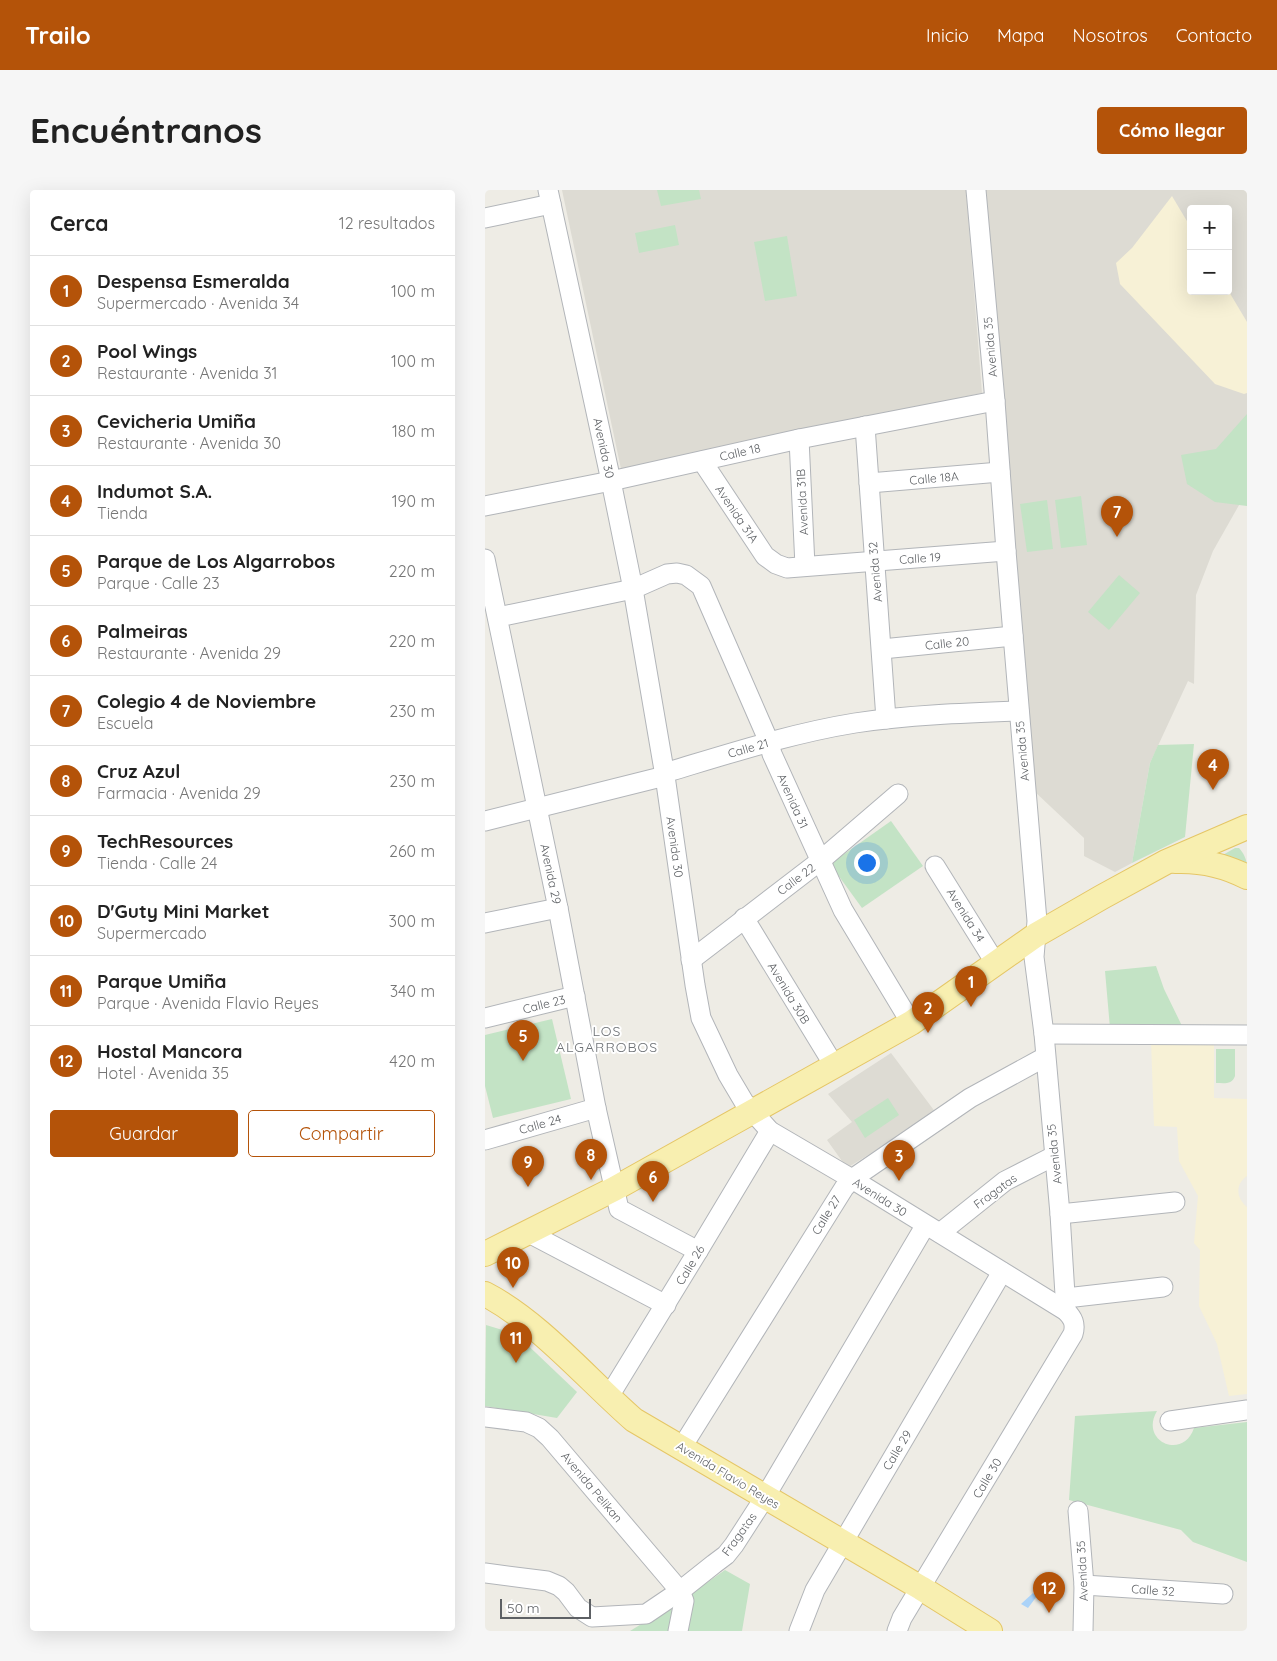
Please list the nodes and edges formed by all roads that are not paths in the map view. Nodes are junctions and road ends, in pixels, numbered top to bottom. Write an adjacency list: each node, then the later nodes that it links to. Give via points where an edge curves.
1 (976, 190): 4 (street, Avenida 35)
2 (549, 197): 3 (street); 9 (street, Avenida 30)
3 (485, 218)
4 (995, 401): 5 (street, Calle 18); 8 (street, Avenida 35)
5 (865, 426): 6 (street, Calle 18); 10 (street, Avenida 32)
6 (799, 438): 7 (street, Calle 18); 16 (street, Avenida 31B)
7 (702, 460): 9 (street, Calle 18); 15 (street, Avenida 31A, via 765,556)
8 (1000, 472): 10 (street, Calle 18A); 12 (street, Avenida 35)
9 (611, 481): 11 (street, Calle 18); 17 (street, Avenida 30)
10 (869, 483): 14 (street, Avenida 32)
11 (485, 506)
12 (1006, 551): 14 (street, Calle 19); 19 (street, Avenida 35)
13 (485, 559): 18 (street, Avenida 29)
14 (874, 561): 16 (street, Calle 19); 20 (street, Avenida 32)
15 (776, 564): 16 (street, Calle 19, via 787,568)
16 (805, 566)
17 (633, 589): 18 (street); 23 (street, Avenida 31, via 677,573 686,575 701,586); 24 (street, Avenida 30)
18 (498, 617): 26 (street, Avenida 29)
19 (1013, 636): 20 (street, Calle 20); 21 (street, Avenida 35)
20 (882, 649): 22 (street, Avenida 32)
21 (1019, 711): 22 (street, Calle 21); 36 (street, Avenida 35)
22 (886, 719): 23 (street, Calle 21)
23 (769, 742): 24 (street, Calle 21, via 671,771); 29 (street, Avenida 31)
24 (665, 776): 26 (street, Calle 21); 37 (street, Avenida 30)
25 (898, 794): 29 (street, Calle 22)
26 (537, 808): 27 (street, Calle 21); 33 (street, Avenida 29)
27 (485, 821)
28 (1246, 830): 30 (main road)
29 (820, 860): 34 (street, Calle 22); 41 (street, Avenida 31, via 843,910)
30 (1170, 861): 32 (main road, via 1219,865); 36 (main road)
31 (935, 866): 38 (street, Avenida 34)
32 (1247, 877)
33 (558, 908): 35 (street); 39 (street, Avenida 29)
34 (744, 918): 37 (street, Calle 22); 45 (street, Avenida 30B)
35 (485, 923)
36 (1036, 936): 38 (main road); 42 (street, Avenida 35, via 1034,957)
37 (691, 960): 46 (street, Avenida 30, via 701,1018 728,1075)
38 (996, 964): 41 (main road)
39 (575, 996): 40 (street, Calle 23); 47 (street, Avenida 29)
40 (485, 1018)
41 (911, 1023): 45 (main road)
42 (1044, 1034): 43 (street); 44 (street, Avenida 35)
43 (1247, 1035)
44 (1045, 1057): 50 (street, Avenida 35); 51 (street, Calle 27, via 970,1098)
45 (835, 1067): 46 (main road)
46 (749, 1107): 48 (street, Avenida 30); 52 (main road)
47 (596, 1108): 49 (street, Calle 24); 52 (street, Avenida 29)
48 (770, 1131): 51 (street, Avenida 30); 57 (street, Calle 26)
49 (485, 1140)
50 (1054, 1156): 54 (street, Avenida 35); 55 (street, Fragatas, via 1005,1181)
51 (852, 1179): 55 (street, Avenida 30); 68 (street, Calle 27)
52 (614, 1190): 56 (main road); 57 (street, Avenida 29, via 619,1209)
53 (1175, 1202): 54 (street)
54 (1060, 1214): 63 (street, Avenida 35)
55 (932, 1229): 59 (street, Avenida 30); 69 (street, Fragatas)
56 (527, 1232): 58 (main road); 62 (street)
57 (699, 1251): 62 (street, Calle 26)
58 (485, 1254)
59 (1002, 1272): 63 (street, Avenida 30); 71 (street, Calle 29)
60 (1163, 1287): 63 (street)
61 (485, 1294): 64 (main road, Avenida Flavio Reyes, via 501,1302 546,1338)
62 (666, 1305): 64 (street, Calle 26)
63 (1069, 1311): 74 (street, Calle 30, via 1073,1334)
64 (609, 1398): 68 (main road, Avenida Flavio Reyes, via 634,1420)
65 (1247, 1410): 67 (street)
66 (485, 1417): 75 (street, Avenida Pelikan, via 526,1422 551,1438)
67 (1171, 1421)
68 (682, 1447): 69 (main road, Avenida Flavio Reyes)
69 (765, 1497): 71 (main road, Avenida Flavio Reyes); 75 (street, Fragatas, via 725,1555)
70 (1078, 1511): 73 (street, Avenida 35)
71 (843, 1542): 74 (main road, Avenida Flavio Reyes); 81 (street, Calle 29, via 815,1590)
72 (485, 1573): 78 (street, via 547,1581 559,1586)
73 (1084, 1585): 76 (street, Calle 32); 84 (street, Avenida 35)
74 (921, 1588): 82 (street, Calle 30); 83 (main road, Avenida Flavio Reyes)
75 (680, 1591): 77 (street, Fragatas); 80 (street, via 684,1601)
76 (1223, 1594)
77 (646, 1614): 78 (street); 79 (street, Fragatas)
78 (592, 1624)
79 (621, 1631)
80 (678, 1631)
81 (799, 1631)
82 (897, 1631)
83 (990, 1631)
84 (1083, 1631)

